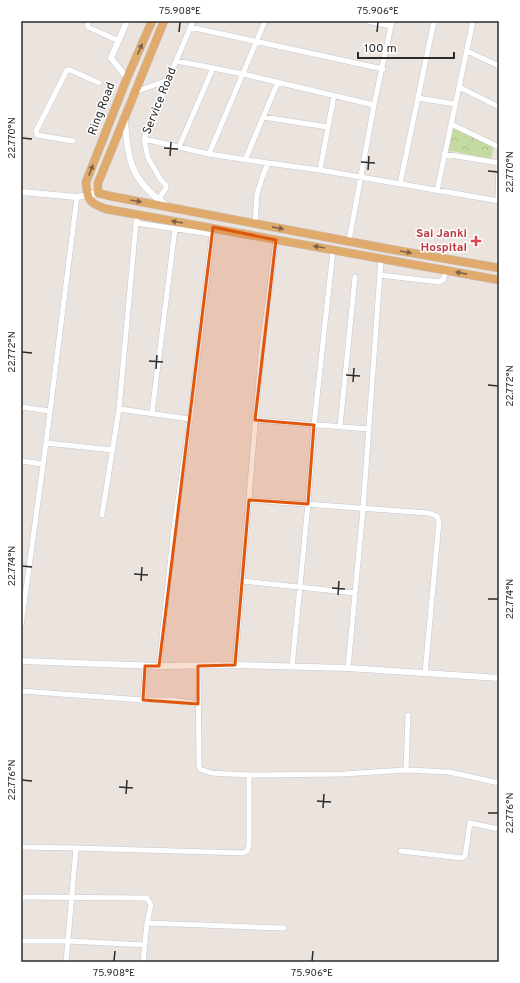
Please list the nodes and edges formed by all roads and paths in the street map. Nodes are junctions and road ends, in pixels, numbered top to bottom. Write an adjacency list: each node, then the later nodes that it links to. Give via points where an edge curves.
1 (87, 21): 12 (street, via 88,27)
2 (128, 21): 12 (street)
3 (152, 21): 20 (main road, Ring Road, one-way to 3)
4 (164, 21): 25 (main road, Ring Road)
5 (193, 21): 11 (street, Service Road)
6 (265, 21): 13 (street)
7 (367, 21): 10 (street)
8 (434, 21): 27 (street)
9 (473, 21): 14 (street)
10 (392, 24): 18 (street)
11 (190, 27): 13 (street); 15 (street, Service Road)
12 (119, 41): 20 (street, via 111,58)
13 (257, 42): 18 (street); 19 (street)
14 (467, 51): 16 (street); 24 (street)
15 (176, 61): 17 (street); 21 (street, Service Road)
16 (499, 66)
17 (213, 68): 19 (street); 38 (street)
18 (383, 69): 29 (street)
19 (243, 74): 22 (street); 39 (street)
20 (127, 78): 50 (main road, Ring Road, one-way to 20, via 86,182)
21 (168, 80): 25 (street); 35 (street, Service Road)
22 (278, 82): 26 (street); 32 (street)
23 (99, 83): 36 (street, via 67,70 36,131 37,135)
24 (459, 87): 28 (street); 30 (street)
25 (134, 92): 31 (main road, Ring Road)
26 (334, 96): 29 (street); 34 (street)
27 (418, 98): 28 (street); 46 (street)
28 (455, 104): 33 (street)
29 (374, 105): 45 (street)
30 (499, 107)
31 (125, 115): 49 (main road, Ring Road, via 98,183); 52 (street, via 129,157 135,173 142,185)
32 (263, 117): 34 (street); 41 (street)
33 (451, 124): 37 (street); 40 (street)
34 (328, 127): 44 (street)
35 (144, 139): 38 (street); 52 (street, Service Road, via 148,158 166,185)
36 (73, 141)
37 (499, 147)
38 (178, 148): 39 (street)
39 (209, 154): 41 (street)
40 (444, 154): 42 (street); 47 (street)
41 (245, 160): 43 (street)
42 (499, 162): 53 (street)
43 (268, 164): 44 (street); 56 (street, via 257,194)
44 (320, 170): 45 (street)
45 (360, 177): 46 (street); 60 (street)
46 (400, 184): 47 (street)
47 (437, 191): 53 (street)
48 (21, 192): 51 (street)
49 (98, 193): 50 (street); 54 (main road, one-way to 54)
50 (87, 196): 51 (street); 55 (main road, via 94,205)
51 (77, 197): 70 (street)
52 (158, 200): 54 (street)
53 (499, 201)
54 (168, 206): 56 (main road)
55 (137, 219): 57 (street); 58 (main road, one-way to 55); 69 (street)
56 (255, 223): 60 (main road, one-way to 60)
57 (174, 229): 58 (street); 71 (street)
58 (212, 231): 59 (main road); 72 (street)
59 (276, 240): 61 (main road, one-way to 59); 73 (street)
60 (349, 241): 63 (main road, one-way to 63)
61 (333, 250): 62 (main road); 74 (street)
62 (381, 259): 64 (main road); 65 (street)
63 (499, 268)
64 (445, 270): 65 (street, via 444,279 439,282); 67 (main road, one-way to 64)
65 (380, 275): 76 (street)
66 (355, 277): 75 (street)
67 (499, 280)
68 (21, 407): 70 (street)
69 (119, 409): 71 (street); 78 (street)
70 (50, 411): 77 (street)
71 (152, 413): 72 (street)
72 (190, 419): 92 (street, via 174,528)
73 (255, 420): 74 (street); 81 (street)
74 (314, 425): 75 (street); 82 (street)
75 (340, 427): 76 (street)
76 (369, 429): 83 (street)
77 (46, 443): 78 (street); 80 (street)
78 (113, 450): 84 (street)
79 (21, 461): 80 (street)
80 (43, 464): 88 (street)
81 (249, 500): 82 (street); 85 (street)
82 (308, 504): 83 (street); 86 (street)
83 (363, 509): 87 (street); 96 (street, via 428,513 437,516 439,522)
84 (102, 515)
85 (242, 581): 86 (street); 90 (street)
86 (300, 587): 87 (street); 94 (street)
87 (355, 593): 95 (street)
88 (21, 626)
89 (21, 661): 91 (street)
90 (235, 665): 93 (street); 94 (street)
91 (145, 666): 92 (street); 99 (street)
92 (159, 666): 93 (street)
93 (198, 666): 100 (street)
94 (292, 667): 95 (street)
95 (348, 668): 96 (street)
96 (425, 673): 97 (street)
97 (499, 678)
98 (21, 691): 99 (street)
99 (143, 700): 100 (street, via 172,700)
100 (198, 704): 103 (street, via 200,770)
101 (408, 715): 102 (street)
102 (406, 770): 103 (street, via 344,774); 104 (street, via 449,772)
103 (249, 775): 107 (street, via 249,844 247,851 243,853)
104 (499, 783)
105 (499, 830): 108 (street, via 470,823 466,856 462,858)
106 (21, 847): 107 (street)
107 (76, 848): 110 (street)
108 (401, 851)
109 (21, 897): 110 (street)
110 (71, 898): 111 (street, via 147,898 151,905); 114 (street)
111 (147, 923): 112 (street); 115 (street)
112 (284, 928)
113 (21, 941): 114 (street)
114 (69, 941): 115 (street); 116 (street)
115 (145, 945): 117 (street)
116 (66, 962)
117 (143, 962)

